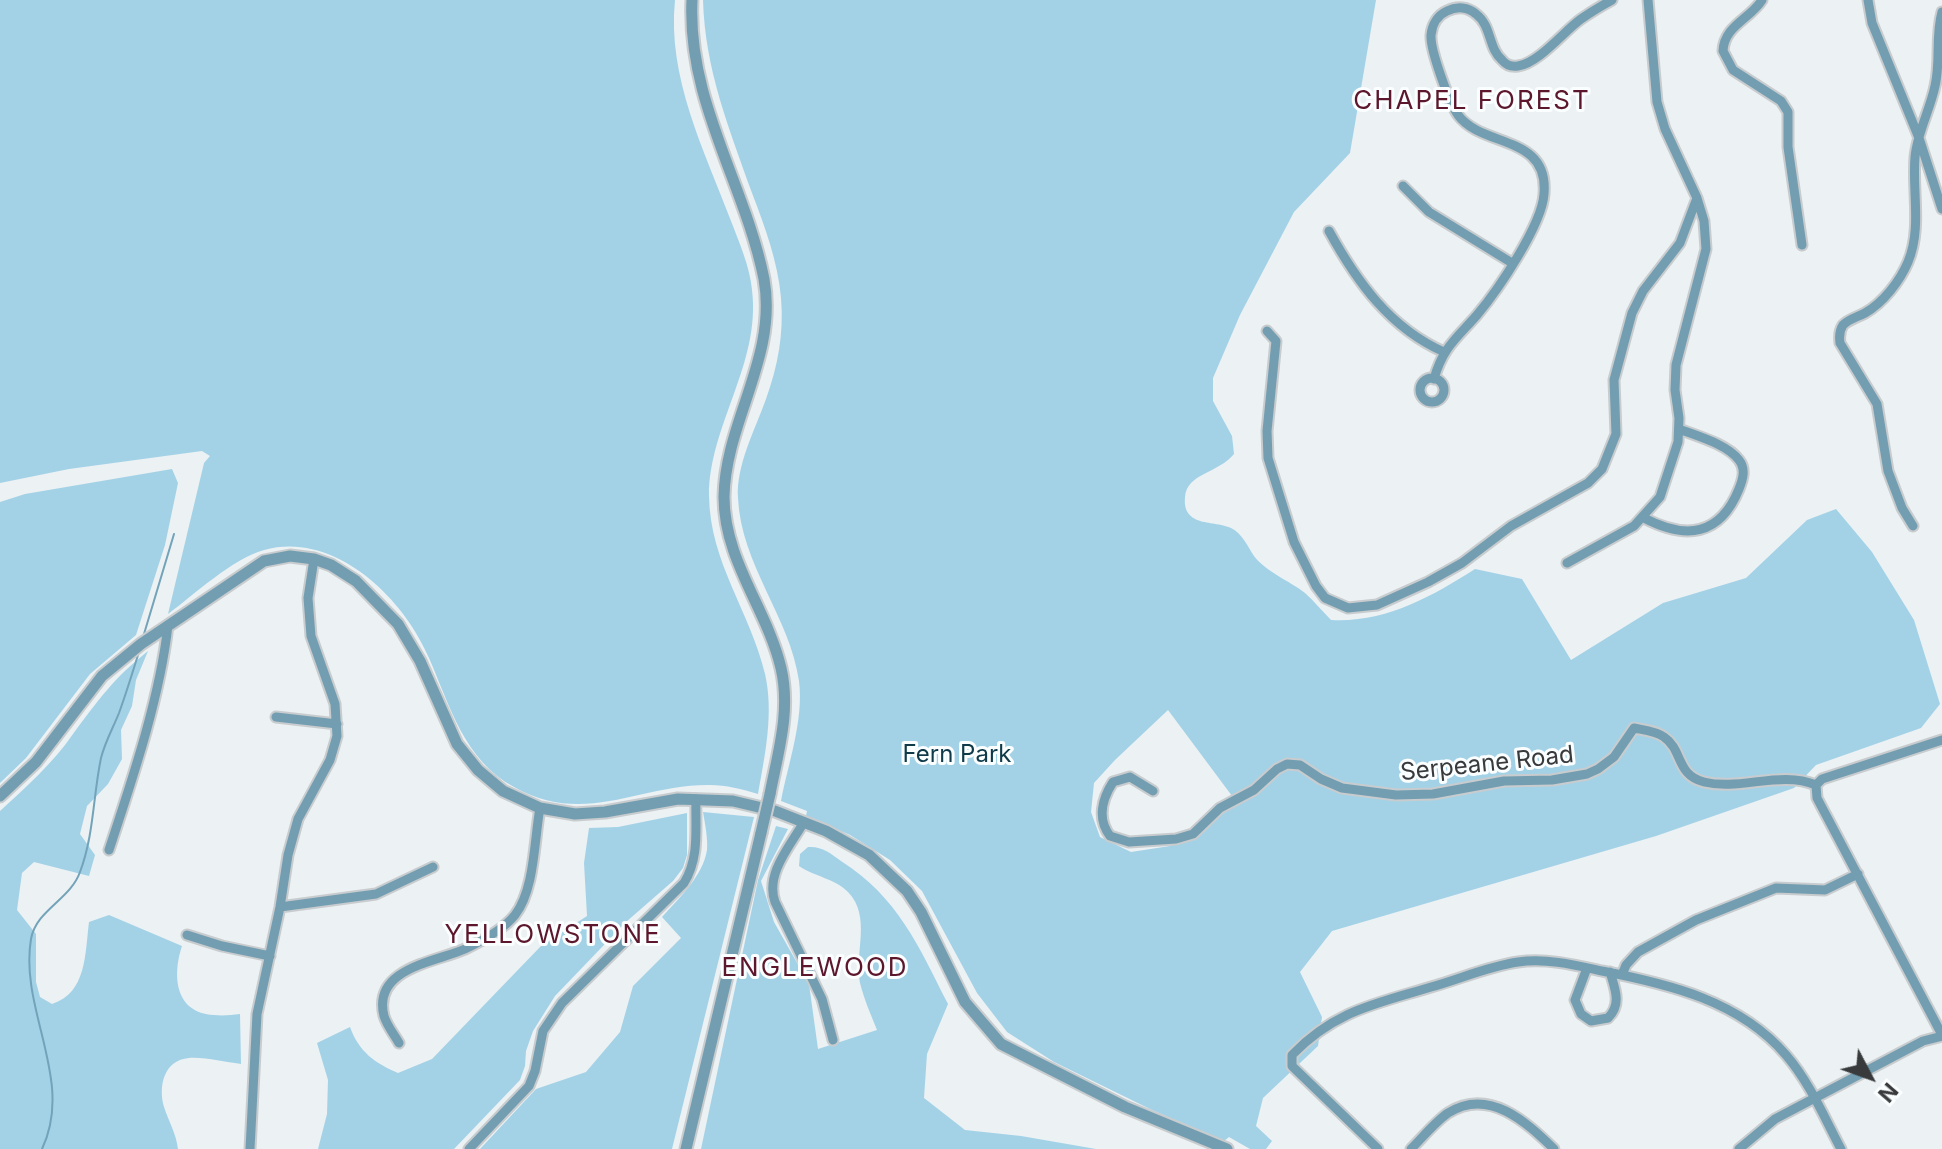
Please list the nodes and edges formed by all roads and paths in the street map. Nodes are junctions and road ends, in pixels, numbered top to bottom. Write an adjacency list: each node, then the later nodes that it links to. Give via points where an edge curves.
1 (692, 0): 49 (street, bridge, via 702,92 765,286 764,342 730,451 724,501 735,555 775,647 784,687 783,729 770,794)
2 (1612, 0): 6 (street, via 1515,66 1499,58 1484,22)
3 (1648, 0): 10 (street, via 1660,116)
4 (1762, 0): 13 (street, via 1726,36 1723,51 1733,70 1781,101 1788,112)
5 (1868, 0): 8 (street, via 1876,34)
6 (1463, 4): 14 (street, via 1441,14 1431,33 1454,107 1472,127 1523,149 1538,164 1544,181 1540,216)
7 (1942, 12): 8 (street, via 1936,85)
8 (1919, 138): 11 (street); 20 (street, via 1914,241 1908,262 1881,300 1841,328 1840,343 1877,404 1888,471)
9 (1403, 186): 14 (street, via 1429,212)
10 (1697, 198): 15 (street, via 1680,243 1632,313 1614,380 1616,434 1602,469 1462,563 1377,605 1348,608 1325,598 1294,542 1268,458 1276,341); 18 (street, via 1706,249 1676,365)
11 (1942, 209)
12 (1329, 231): 16 (street, via 1379,306 1413,337)
13 (1802, 245)
14 (1512, 263): 16 (street)
15 (1267, 331)
16 (1444, 352): 17 (street)
17 (1434, 379)
18 (1679, 429): 19 (street, via 1668,479); 19 (street, via 1736,456 1742,480 1732,506 1699,530 1679,530)
19 (1644, 518): 22 (street)
20 (1913, 526)
21 (314, 559): 23 (street, via 264,561); 25 (street, via 308,598 311,636 331,689); 31 (street, via 356,581 398,624 447,726 478,770 503,791)
22 (1567, 563)
23 (168, 625): 29 (street, via 102,676 36,762); 33 (street, via 155,695)
24 (276, 717): 25 (street)
25 (337, 724): 36 (street, via 330,760 292,837)
26 (1942, 740): 27 (street)
27 (1816, 785): 28 (street, Serpeane Road, via 1795,780 1704,782 1683,769 1663,737 1634,728 1614,757 1587,774 1396,795 1342,788 1300,765 1287,764 1220,808 1193,834 1129,842 1110,836 1103,826 1102,806 1113,782 1130,777); 35 (street, via 1817,798)
28 (1153, 791)
29 (0, 796)
30 (696, 799): 31 (street, via 588,814); 32 (street, via 733,801); 48 (street, via 695,853 684,883 562,1003 543,1031 529,1086)
31 (540, 808): 44 (street, via 528,886 511,920 463,950 407,969 391,984 383,1009)
32 (804, 822): 43 (street, via 775,871 772,894 816,984); 46 (street, via 869,855 898,880 921,912 965,1002 1001,1044 1125,1107)
33 (109, 850)
34 (433, 867): 36 (street, via 376,894)
35 (1858, 874): 41 (street, via 1825,890 1776,888 1696,920 1638,952); 42 (street)
36 (280, 907): 38 (street)
37 (187, 935): 38 (street)
38 (270, 956): 47 (street, via 257,1014)
39 (1587, 968): 40 (street); 40 (street, via 1575,1000 1591,1021 1608,1018 1616,1008); 50 (street, via 1517,962 1353,1011 1320,1029 1291,1058 1292,1066)
40 (1610, 972): 41 (street)
41 (1622, 975): 45 (street, via 1680,989 1737,1015 1785,1054)
42 (1942, 1035): 45 (street)
43 (833, 1040)
44 (399, 1043)
45 (1814, 1098): 53 (street, via 1775,1119); 54 (street)
46 (1222, 1148)
47 (250, 1149)
48 (469, 1149)
49 (686, 1149)
50 (1378, 1149)
51 (1411, 1149): 52 (street, via 1446,1114 1483,1105 1516,1114)
52 (1554, 1149)
53 (1739, 1149)
54 (1841, 1149)

